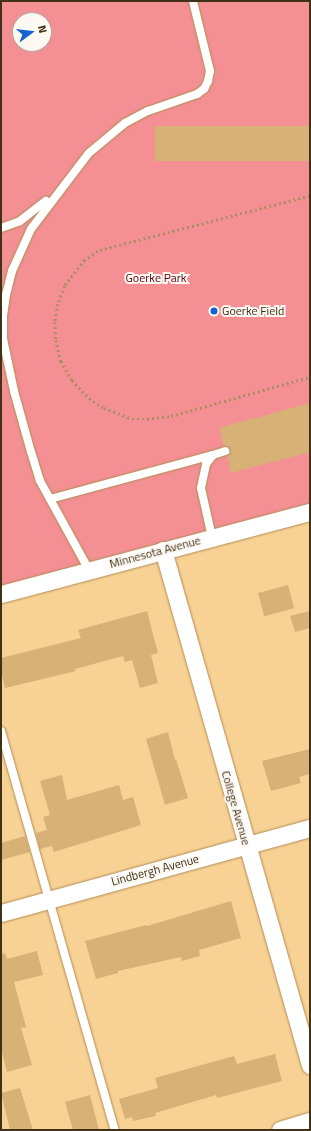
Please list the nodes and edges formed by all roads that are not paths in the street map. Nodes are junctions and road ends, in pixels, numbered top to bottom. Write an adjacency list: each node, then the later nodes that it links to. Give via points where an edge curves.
1 (193, 1): 2 (lane, via 210,71 204,89 125,123 89,152)
2 (61, 188): 3 (lane, via 32,214); 6 (lane, via 31,228 20,251 10,278 3,316 3,339 14,392 40,481)
3 (1, 228)
4 (225, 451): 5 (lane)
5 (214, 455): 6 (lane); 8 (lane, via 206,464 201,488)
6 (50, 499): 10 (lane)
7 (310, 512): 8 (street, Minnesota Avenue)
8 (212, 537): 9 (street, Minnesota Avenue)
9 (163, 550): 10 (street, Minnesota Avenue); 14 (street, College Avenue)
10 (89, 570): 11 (street, Minnesota Avenue)
11 (1, 594)
12 (1, 731): 15 (lane)
13 (310, 828): 14 (street, Lindbergh Avenue)
14 (247, 845): 15 (street, Lindbergh Avenue); 17 (street, College Avenue)
15 (50, 899): 16 (street, Lindbergh Avenue); 19 (lane)
16 (1, 913)
17 (310, 1065)
18 (310, 1121): 20 (street)
19 (115, 1130)
20 (280, 1130)

